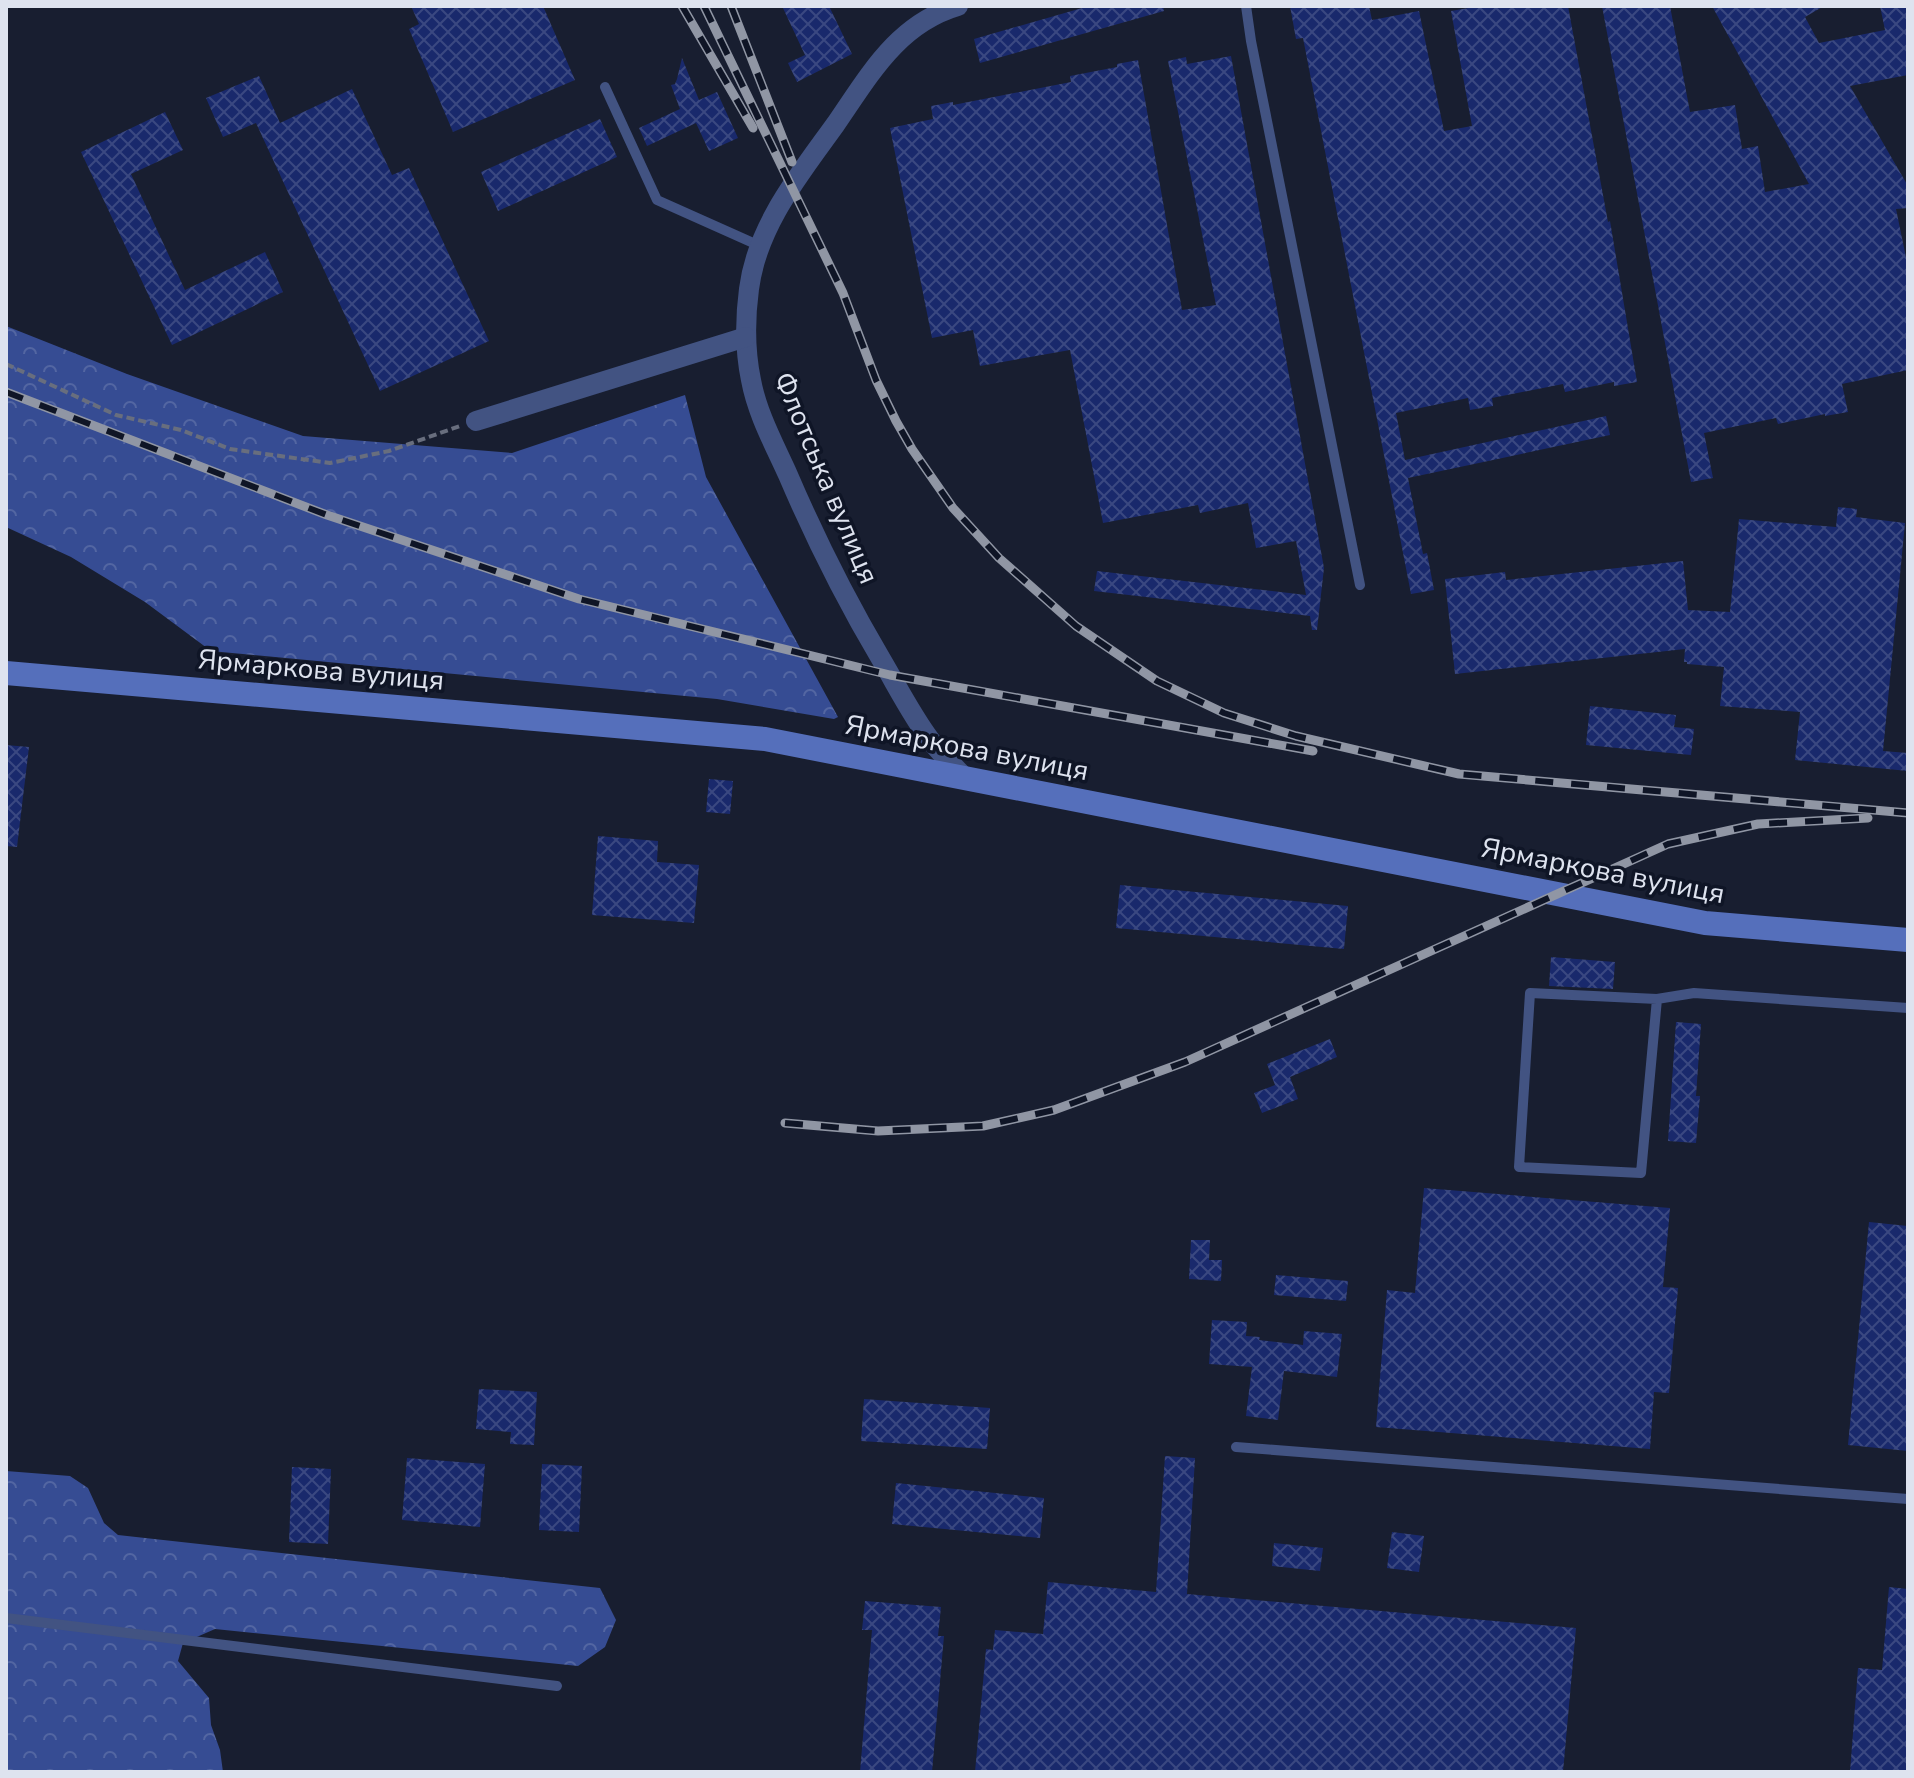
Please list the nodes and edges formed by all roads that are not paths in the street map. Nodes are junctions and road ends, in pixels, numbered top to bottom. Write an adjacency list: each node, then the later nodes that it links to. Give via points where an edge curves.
1 (958, 6): 4 (street, Флотська вулиця, via 922,20 895,43 792,186)
2 (1246, 6): 7 (lane)
3 (605, 87): 4 (lane, via 657,200)
4 (760, 246): 5 (street, Флотська вулиця, via 749,288)
5 (746, 337): 6 (street); 9 (street, Флотська вулиця, via 760,411 853,611 931,740)
6 (476, 421)
7 (1360, 585)
8 (6, 673): 9 (street, Ярмаркова вулиця, via 765,739)
9 (964, 777): 10 (street, Ярмаркова вулиця, via 1705,923)
10 (1908, 940)
11 (1657, 999): 11 (lane, via 1641,1173 1519,1167 1530,993); 12 (lane, via 1694,993)
12 (1908, 1008)
13 (1236, 1447): 14 (lane)
14 (1908, 1499)
15 (6, 1618): 16 (lane)
16 (557, 1686)

